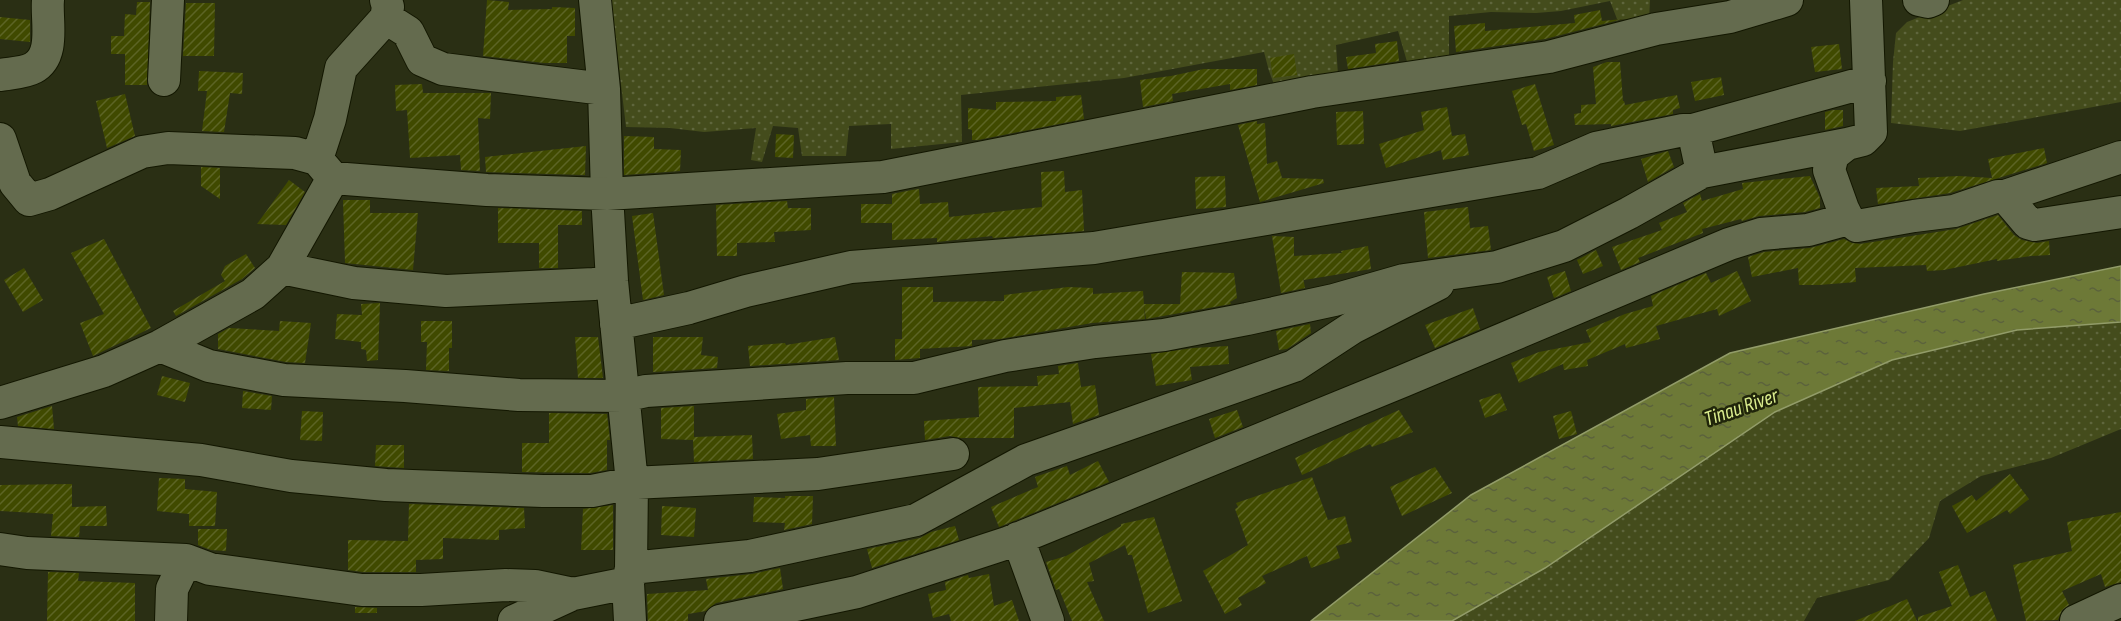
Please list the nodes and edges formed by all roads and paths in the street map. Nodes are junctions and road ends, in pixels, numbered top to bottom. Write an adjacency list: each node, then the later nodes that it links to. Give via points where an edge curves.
1 (48, 0): 9 (street, via 48,45 39,63 32,69)
2 (168, 0): 10 (street)
3 (595, 0): 12 (street)
4 (1786, 0): 19 (street, via 1730,17 1656,29 1549,57 1312,92 883,177)
5 (1866, 0): 11 (street)
6 (1919, 0): 7 (street)
7 (1933, 0)
8 (386, 9): 12 (street, via 408,32 422,60 443,69); 17 (street, via 341,68)
9 (0, 75)
10 (164, 80)
11 (1870, 81): 13 (street); 15 (street, via 1871,132 1863,140)
12 (604, 89): 19 (street)
13 (1693, 130): 18 (street); 26 (street, via 1596,148 1538,173 1094,248 851,267)
14 (0, 139): 17 (street, via 15,183 29,200 142,152 168,148 295,153)
15 (1847, 144): 18 (street); 22 (street, via 1833,155 1829,170)
16 (2121, 157): 20 (street)
17 (325, 169): 19 (street, via 487,190); 23 (street)
18 (1702, 171): 24 (street, via 1564,246 1497,267)
19 (607, 194): 25 (street)
20 (2005, 196): 21 (street, via 2028,223 2035,225); 22 (street, via 1954,211 1857,226)
21 (2121, 212)
22 (1848, 219): 33 (street, via 1808,230 1761,234 1729,244)
23 (282, 268): 25 (street, via 354,283 447,291); 27 (street, via 253,294)
24 (1463, 272): 28 (street, via 1404,279 1334,300 1164,336 1005,356 914,378 812,380 646,391); 36 (street, via 1352,328 1294,366 1026,460 916,520 750,556)
25 (612, 281): 26 (street)
26 (616, 324): 28 (street)
27 (160, 346): 28 (street, via 209,366 284,380 519,395); 29 (street, via 104,371)
28 (623, 396): 32 (street)
29 (0, 403)
30 (0, 442): 32 (street, via 201,460 291,476 386,485 592,491)
31 (953, 454): 32 (street, via 818,474)
32 (632, 483): 36 (street)
33 (1018, 538): 42 (street, via 857,592); 43 (street)
34 (0, 549): 35 (street)
35 (186, 560): 37 (street, via 210,569 362,590 507,585); 39 (street, via 172,589)
36 (629, 576): 37 (street); 41 (street)
37 (573, 594): 40 (street)
38 (2121, 600): 44 (street)
39 (171, 621)
40 (514, 621)
41 (630, 621)
42 (720, 621)
43 (1048, 621)
44 (2076, 621)

